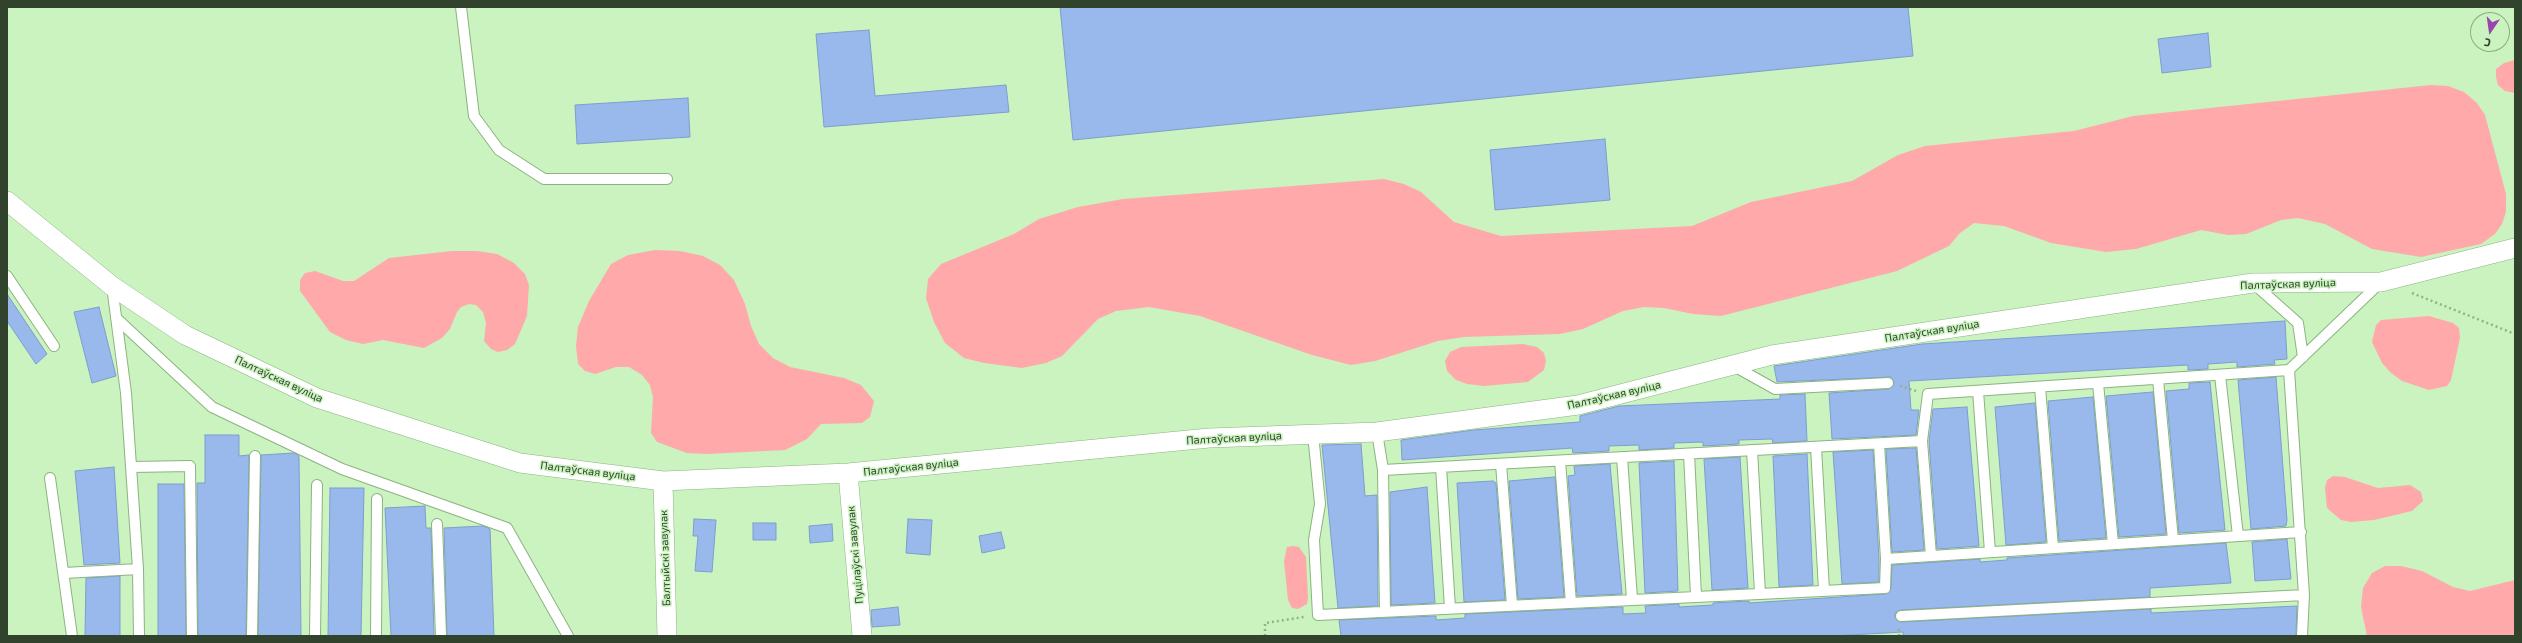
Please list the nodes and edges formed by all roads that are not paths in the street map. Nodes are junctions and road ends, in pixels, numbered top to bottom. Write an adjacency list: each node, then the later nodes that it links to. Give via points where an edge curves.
1 (461, 7): 2 (lane, via 474,116 499,150 544,179)
2 (667, 179)
3 (7, 201): 8 (street, Палтаўская вуліца)
4 (2515, 248): 6 (street, Палтаўская вуліца)
5 (7, 276): 10 (lane)
6 (2381, 282): 7 (street, Палтаўская вуліца); 11 (lane)
7 (2253, 283): 11 (lane, via 2298,323); 12 (street, Палтаўская вуліца, via 1772,355)
8 (112, 286): 9 (lane); 36 (street, Палтаўская вуліца, via 185,335 317,398 520,463)
9 (116, 318): 31 (lane, via 126,393); 67 (lane, via 212,407 342,469 507,528)
10 (54, 346)
11 (2303, 357): 13 (lane)
12 (1732, 366): 16 (lane, via 1775,389); 20 (street, Палтаўская вуліца, via 1578,405)
13 (2289, 370): 14 (lane); 40 (lane)
14 (2220, 375): 15 (lane); 41 (lane)
15 (2158, 379): 17 (lane); 42 (lane)
16 (1888, 382)
17 (2098, 383): 18 (lane); 43 (lane)
18 (2040, 387): 19 (lane); 44 (lane)
19 (1978, 391): 22 (lane, via 1928,394); 45 (lane)
20 (1377, 432): 21 (street, Палтаўская вуліца); 33 (lane)
21 (1313, 434): 34 (street, Палтаўская вуліца, via 1209,438); 58 (lane, via 1320,504 1314,540 1318,614)
22 (1922, 441): 23 (lane); 46 (lane)
23 (1879, 444): 24 (lane); 47 (lane)
24 (1816, 447): 25 (lane); 50 (lane)
25 (1752, 450): 26 (lane); 51 (lane)
26 (1689, 454): 28 (lane); 53 (lane)
27 (254, 456): 63 (lane)
28 (1622, 457): 29 (lane); 54 (lane)
29 (1560, 461): 30 (lane); 55 (lane)
30 (1501, 464): 32 (lane); 56 (lane)
31 (131, 466): 48 (lane); 62 (lane, via 190,466)
32 (1441, 467): 33 (lane); 57 (lane)
33 (1383, 470): 58 (lane)
34 (848, 473): 36 (street, Палтаўская вуліца); 69 (street, Пуцілаўскі завулак)
35 (50, 478): 49 (lane)
36 (663, 481): 68 (street, Балтыйскі завулак)
37 (317, 485): 64 (lane)
38 (377, 499): 65 (lane)
39 (438, 524): 66 (lane)
40 (2300, 532): 41 (lane); 52 (lane)
41 (2238, 536): 42 (lane)
42 (2173, 540): 43 (lane)
43 (2112, 544): 44 (lane)
44 (2053, 548): 45 (lane)
45 (1990, 552): 46 (lane)
46 (1931, 556): 47 (lane)
47 (1886, 559): 50 (lane, via 1885,588)
48 (138, 569): 49 (lane); 61 (lane)
49 (64, 573): 60 (lane)
50 (1824, 590): 51 (lane)
51 (1760, 593): 53 (lane)
52 (2304, 595): 59 (lane); 70 (lane)
53 (1696, 596): 54 (lane)
54 (1632, 599): 55 (lane)
55 (1571, 602): 56 (lane)
56 (1512, 605): 57 (lane)
57 (1450, 608): 58 (lane)
58 (1385, 611)
59 (1901, 616)
60 (72, 636)
61 (139, 636)
62 (192, 636)
63 (252, 636)
64 (315, 636)
65 (376, 636)
66 (441, 636)
67 (568, 636)
68 (667, 636)
69 (862, 636)
70 (2302, 636)

